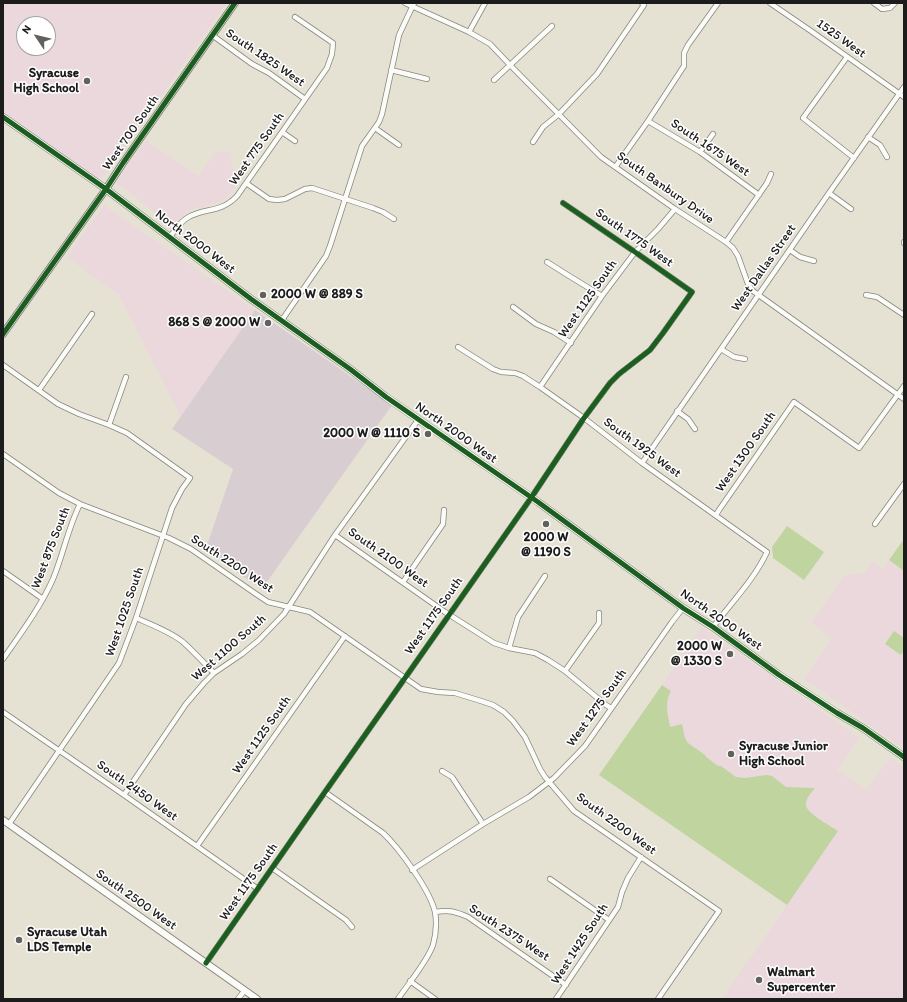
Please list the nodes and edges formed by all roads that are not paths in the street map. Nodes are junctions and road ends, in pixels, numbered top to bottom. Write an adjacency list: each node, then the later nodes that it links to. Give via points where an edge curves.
1 (235, 3): 13 (street, West 700 South)
2 (405, 3): 9 (street, South Banbury Drive)
3 (485, 3): 12 (street)
4 (718, 3): 25 (street, via 688,45 684,54 684,66)
5 (770, 3): 14 (street, 1525 West)
6 (874, 3): 7 (street, via 882,9 890,8)
7 (895, 3)
8 (643, 4): 23 (street, via 598,74)
9 (413, 5): 12 (street, South Banbury Drive); 16 (street, via 398,35)
10 (295, 17): 22 (street, West 775 South, via 333,43 327,68)
11 (552, 26): 15 (street)
12 (469, 32): 15 (street, South Banbury Drive, via 490,44)
13 (212, 35): 22 (street, South 1825 West); 39 (street, West 700 South)
14 (847, 57): 20 (street, 1525 West); 35 (street, via 804,118)
15 (510, 65): 18 (street); 23 (street, South Banbury Drive)
16 (391, 70): 17 (street); 26 (street, via 382,114)
17 (427, 79)
18 (494, 80)
19 (904, 87): 20 (street, West Dallas Street)
20 (899, 94): 21 (street, 1525 West); 29 (street, West Dallas Street)
21 (904, 97)
22 (305, 99): 27 (street, West 775 South)
23 (559, 114): 31 (street, via 543,127); 36 (street, South Banbury Drive, via 601,157)
24 (3, 117): 39 (main road, North 2000 West)
25 (648, 121): 33 (street, South 1675 West); 36 (street)
26 (375, 128): 32 (street); 42 (street, via 362,146)
27 (282, 132): 30 (street); 38 (street, West 775 South)
28 (713, 134): 33 (street)
29 (868, 137): 34 (street, via 880,145); 35 (street, West Dallas Street)
30 (295, 141)
31 (533, 142)
32 (399, 146)
33 (700, 152): 41 (street, South 1675 West)
34 (887, 157)
35 (854, 158): 40 (street, West Dallas Street)
36 (616, 166): 44 (street, South Banbury Drive)
37 (771, 174): 41 (street)
38 (246, 183): 42 (street, via 273,200 281,200 308,188); 47 (street, West 775 South, via 229,203 187,218 177,226)
39 (106, 190): 47 (main road, North 2000 West); 61 (street, West 700 South)
40 (829, 193): 45 (street); 49 (street, West Dallas Street)
41 (759, 195): 48 (street)
42 (346, 199): 46 (street, via 383,212); 60 (street, via 326,256)
43 (563, 203): 50 (street, South 1775 West)
44 (675, 209): 48 (street, South Banbury Drive); 50 (street, West 1125 South)
45 (851, 209)
46 (394, 219)
47 (170, 237): 60 (main road, North 2000 West)
48 (726, 242): 55 (street, South Banbury Drive, via 738,256 748,284)
49 (790, 250): 51 (street, via 800,257); 55 (street, West Dallas Street)
50 (635, 252): 53 (street, South 1775 West); 54 (street, West 1125 South)
51 (814, 261)
52 (547, 262): 54 (street)
53 (692, 292): 74 (street, West 1175 South, via 650,350 610,383)
54 (602, 296): 62 (street, West 1125 South)
55 (758, 296): 64 (street, West Dallas Street); 71 (street, South Banbury Drive)
56 (866, 296): 59 (street, via 877,296)
57 (513, 307): 62 (street, via 536,324)
58 (92, 314): 70 (street)
59 (904, 315)
60 (282, 320): 75 (main road, North 2000 West)
61 (3, 334)
62 (571, 343): 69 (street, West 1125 South)
63 (458, 347): 69 (street, South 1925 West, via 493,369 523,376)
64 (721, 349): 65 (street); 73 (street, West Dallas Street)
65 (745, 360)
66 (3, 365): 70 (street)
67 (126, 377): 76 (street)
68 (904, 386): 71 (street)
69 (540, 387): 74 (street, South 1925 West)
70 (39, 390): 76 (street, via 58,404)
71 (898, 395): 72 (street, South Banbury Drive); 84 (street, West 1300 South, via 859,448 794,402)
72 (904, 399)
73 (677, 411): 77 (street, via 688,419); 79 (street, West Dallas Street)
74 (584, 418): 79 (street, South 1925 West); 81 (street, West 1175 South)
75 (418, 420): 81 (main road, North 2000 West); 86 (street, West 1100 South)
76 (109, 425): 87 (street, West 1025 South, via 126,433 190,478 172,508)
77 (695, 429)
78 (3, 454): 82 (street, South 2200 West, via 59,493)
79 (642, 463): 84 (street, South 1925 West)
80 (904, 484): 85 (street)
81 (530, 498): 93 (main road, North 2000 West); 94 (street, West 1175 South)
82 (80, 504): 87 (street, South 2200 West); 91 (street, West 875 South, via 54,577)
83 (444, 510): 90 (street, via 443,524)
84 (716, 515): 97 (street, South 1925 West, via 767,552 739,595)
85 (875, 524)
86 (335, 535): 90 (street, South 2100 West); 92 (street, West 1100 South)
87 (162, 536): 92 (street, South 2200 West, via 191,549 268,602); 96 (street, West 1025 South)
88 (3, 571): 91 (street)
89 (545, 576): 99 (street, via 518,617)
90 (403, 582): 94 (street, South 2100 West)
91 (43, 599): 100 (street, West 875 South)
92 (288, 607): 98 (street, South 2200 West, via 310,612); 102 (street, West 1100 South, via 259,640)
93 (683, 608): 97 (main road, North 2000 West); 104 (street, West 1275 South)
94 (449, 614): 99 (street, South 2100 West, via 494,643); 103 (street, West 1175 South)
95 (600, 614): 101 (street, via 599,623)
96 (136, 618): 102 (street, via 182,642); 106 (street, West 1025 South, via 119,663)
97 (712, 627): 107 (main road, North 2000 West, via 805,693 863,728)
98 (345, 636): 103 (street, South 2200 West); 115 (street, West 1125 South)
99 (509, 648): 101 (street, South 2100 West, via 535,653)
100 (3, 659)
101 (565, 671): 104 (street, South 2100 West)
102 (214, 673): 111 (street, West 1100 South, via 186,704)
103 (405, 678): 109 (street, South 2200 West, via 421,688 455,693 493,705 504,712 525,737); 110 (street, West 1175 South)
104 (612, 708): 109 (street, West 1275 South, via 585,746)
105 (3, 712): 106 (street, South 2450 West)
106 (59, 751): 111 (street, South 2450 West); 113 (street, West 1025 South)
107 (904, 757)
108 (442, 770): 114 (street, via 452,777)
109 (549, 782): 114 (street, West 1275 South); 116 (street, South 2200 West, via 574,811)
110 (325, 792): 117 (street, West 1175 South); 118 (street, via 383,833)
111 (124, 795): 115 (street, South 2450 West)
112 (3, 820): 113 (street, South 2500 West)
113 (9, 824): 124 (street, South 2500 West)
114 (484, 824): 118 (street, West 1275 South)
115 (197, 846): 120 (street, South 2450 West)
116 (641, 857): 122 (street, West 1425 South, via 628,878 618,907); 133 (street, South 2200 West, via 719,911)
117 (272, 868): 120 (street, West 1175 South); 123 (street, via 346,920)
118 (412, 870): 121 (street)
119 (550, 879): 122 (street)
120 (258, 889): 124 (street, West 1175 South)
121 (435, 912): 125 (street, via 433,946); 126 (street, South 2375 West, via 456,912 468,918)
122 (609, 920): 126 (street, West 1425 South)
123 (352, 927)
124 (206, 963): 127 (street, South 2500 West)
125 (410, 981): 130 (street); 131 (street)
126 (566, 985): 132 (street, West 1425 South)
127 (245, 990): 128 (street); 129 (street, South 2500 West)
128 (238, 999)
129 (257, 999)
130 (398, 999)
131 (436, 999)
132 (556, 999)
133 (658, 999)

